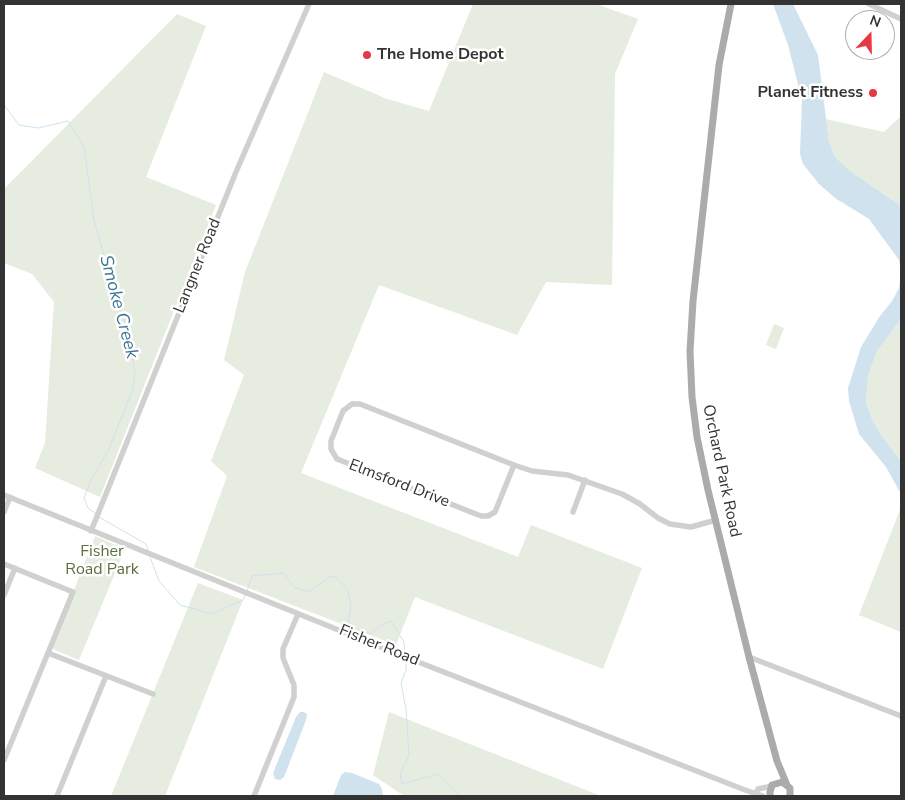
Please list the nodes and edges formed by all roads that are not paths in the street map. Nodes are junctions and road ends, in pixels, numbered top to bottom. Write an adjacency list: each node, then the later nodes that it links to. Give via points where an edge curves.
1 (309, 4): 12 (street, Langner Road, via 233,180)
2 (731, 4): 11 (main road, Orchard Park Road, via 719,68 690,334 695,423)
3 (869, 4): 4 (street)
4 (878, 6): 5 (street)
5 (901, 19)
6 (514, 465): 6 (street, Elmsford Drive, via 356,404 343,411 330,445 334,456 341,461 484,516 497,508); 7 (street, Elmsford Drive, via 532,472 562,473)
7 (585, 480): 10 (street); 11 (street, Elmsford Drive, via 632,498 670,524 691,527)
8 (7, 496): 9 (street); 12 (street, Fisher Road)
9 (4, 512)
10 (573, 512)
11 (716, 520): 18 (main road, Orchard Park Road)
12 (91, 531): 16 (street, Fisher Road)
13 (4, 564): 14 (street)
14 (15, 568): 15 (street); 17 (street, via 73,592)
15 (4, 595)
16 (298, 614): 26 (street, Fisher Road); 28 (street, via 283,658 294,685 294,697)
17 (48, 653): 19 (street); 22 (street)
18 (749, 657): 21 (street); 23 (main road, Orchard Park Road)
19 (106, 676): 20 (street); 27 (street)
20 (153, 694)
21 (901, 716)
22 (4, 760)
23 (777, 761): 24 (main road, Orchard Park Road, via 778,774); 25 (main road, Orchard Park Road)
24 (773, 785): 25 (main road, via 782,782); 26 (street); 30 (main road, Orchard Park Road)
25 (787, 785): 31 (main road, Orchard Park Road)
26 (756, 793): 29 (street, Fisher Road)
27 (57, 796)
28 (254, 796)
29 (763, 796)
30 (770, 796)
31 (790, 796)

